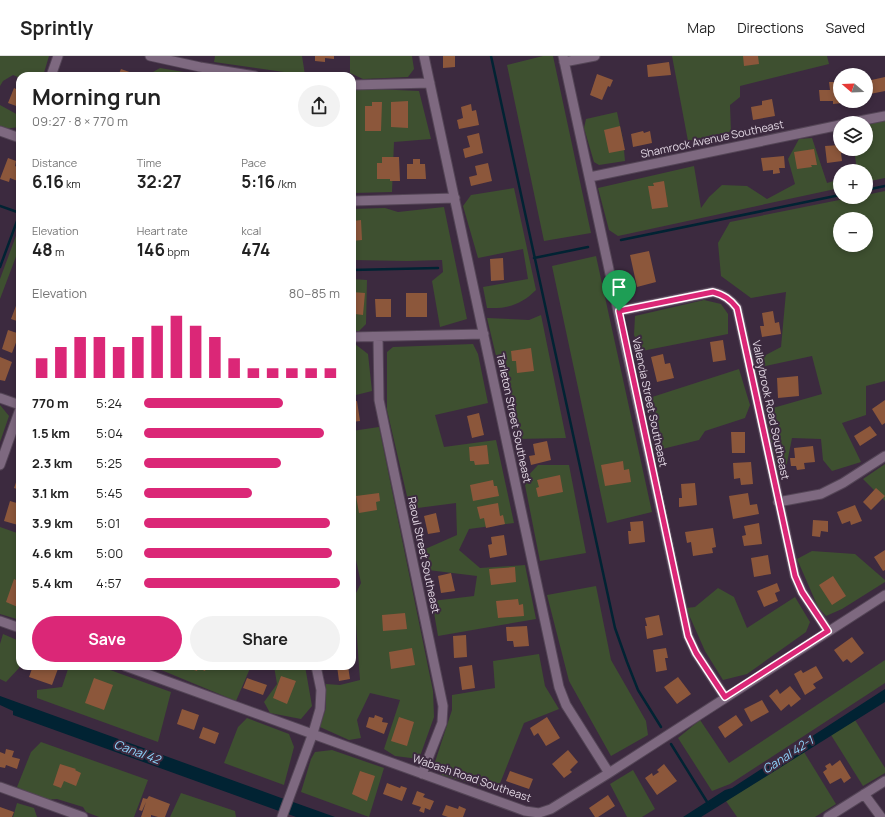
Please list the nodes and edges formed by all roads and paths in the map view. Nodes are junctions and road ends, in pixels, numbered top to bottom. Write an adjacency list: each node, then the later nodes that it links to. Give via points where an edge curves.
1 (58, 56): 6 (street)
2 (150, 56): 7 (street)
3 (424, 56): 8 (street, Tarleton Street Southeast)
4 (595, 56): 5 (street)
5 (564, 59): 15 (street, Valencia Street Southeast)
6 (52, 72)
7 (228, 72)
8 (430, 83): 9 (street); 16 (street, Tarleton Street Southeast)
9 (356, 85)
10 (885, 116): 11 (street)
11 (873, 118)
12 (833, 126): 15 (street, Shamrock Avenue Southeast)
13 (0, 131): 14 (street)
14 (16, 137)
15 (590, 177): 18 (street, Valencia Street Southeast)
16 (455, 198): 17 (street); 19 (street, Tarleton Street Southeast)
17 (356, 201)
18 (619, 311): 27 (street, Valleybrook Road Southeast, via 713,292 723,295 737,308); 34 (street, Valencia Street Southeast, via 688,636)
19 (484, 334): 21 (street); 36 (street, Tarleton Street Southeast, via 560,687 566,705)
20 (356, 337): 21 (street)
21 (378, 337): 37 (street, Raoul Street Southeast, via 379,400 444,706 442,723)
22 (0, 398): 23 (street)
23 (16, 404)
24 (16, 420): 26 (street)
25 (885, 456): 27 (street, via 822,494)
26 (0, 465)
27 (778, 502): 31 (street, Valleybrook Road Southeast, via 795,576 802,592)
28 (885, 595): 31 (street, Wabash Road Southeast)
29 (0, 621): 30 (street)
30 (16, 627)
31 (828, 631): 34 (street, Wabash Road Southeast)
32 (136, 670): 35 (street, Wabash Road Southeast)
33 (317, 670): 35 (street, via 321,690 320,709)
34 (725, 697): 36 (street, Wabash Road Southeast)
35 (313, 733): 37 (street, Wabash Road Southeast); 42 (street)
36 (609, 773): 37 (street, Wabash Road Southeast, via 551,809 539,813)
37 (422, 774)
38 (885, 781): 40 (street)
39 (0, 787): 41 (street)
40 (864, 794): 43 (street); 44 (street)
41 (84, 817)
42 (282, 817)
43 (828, 817)
44 (881, 817)

